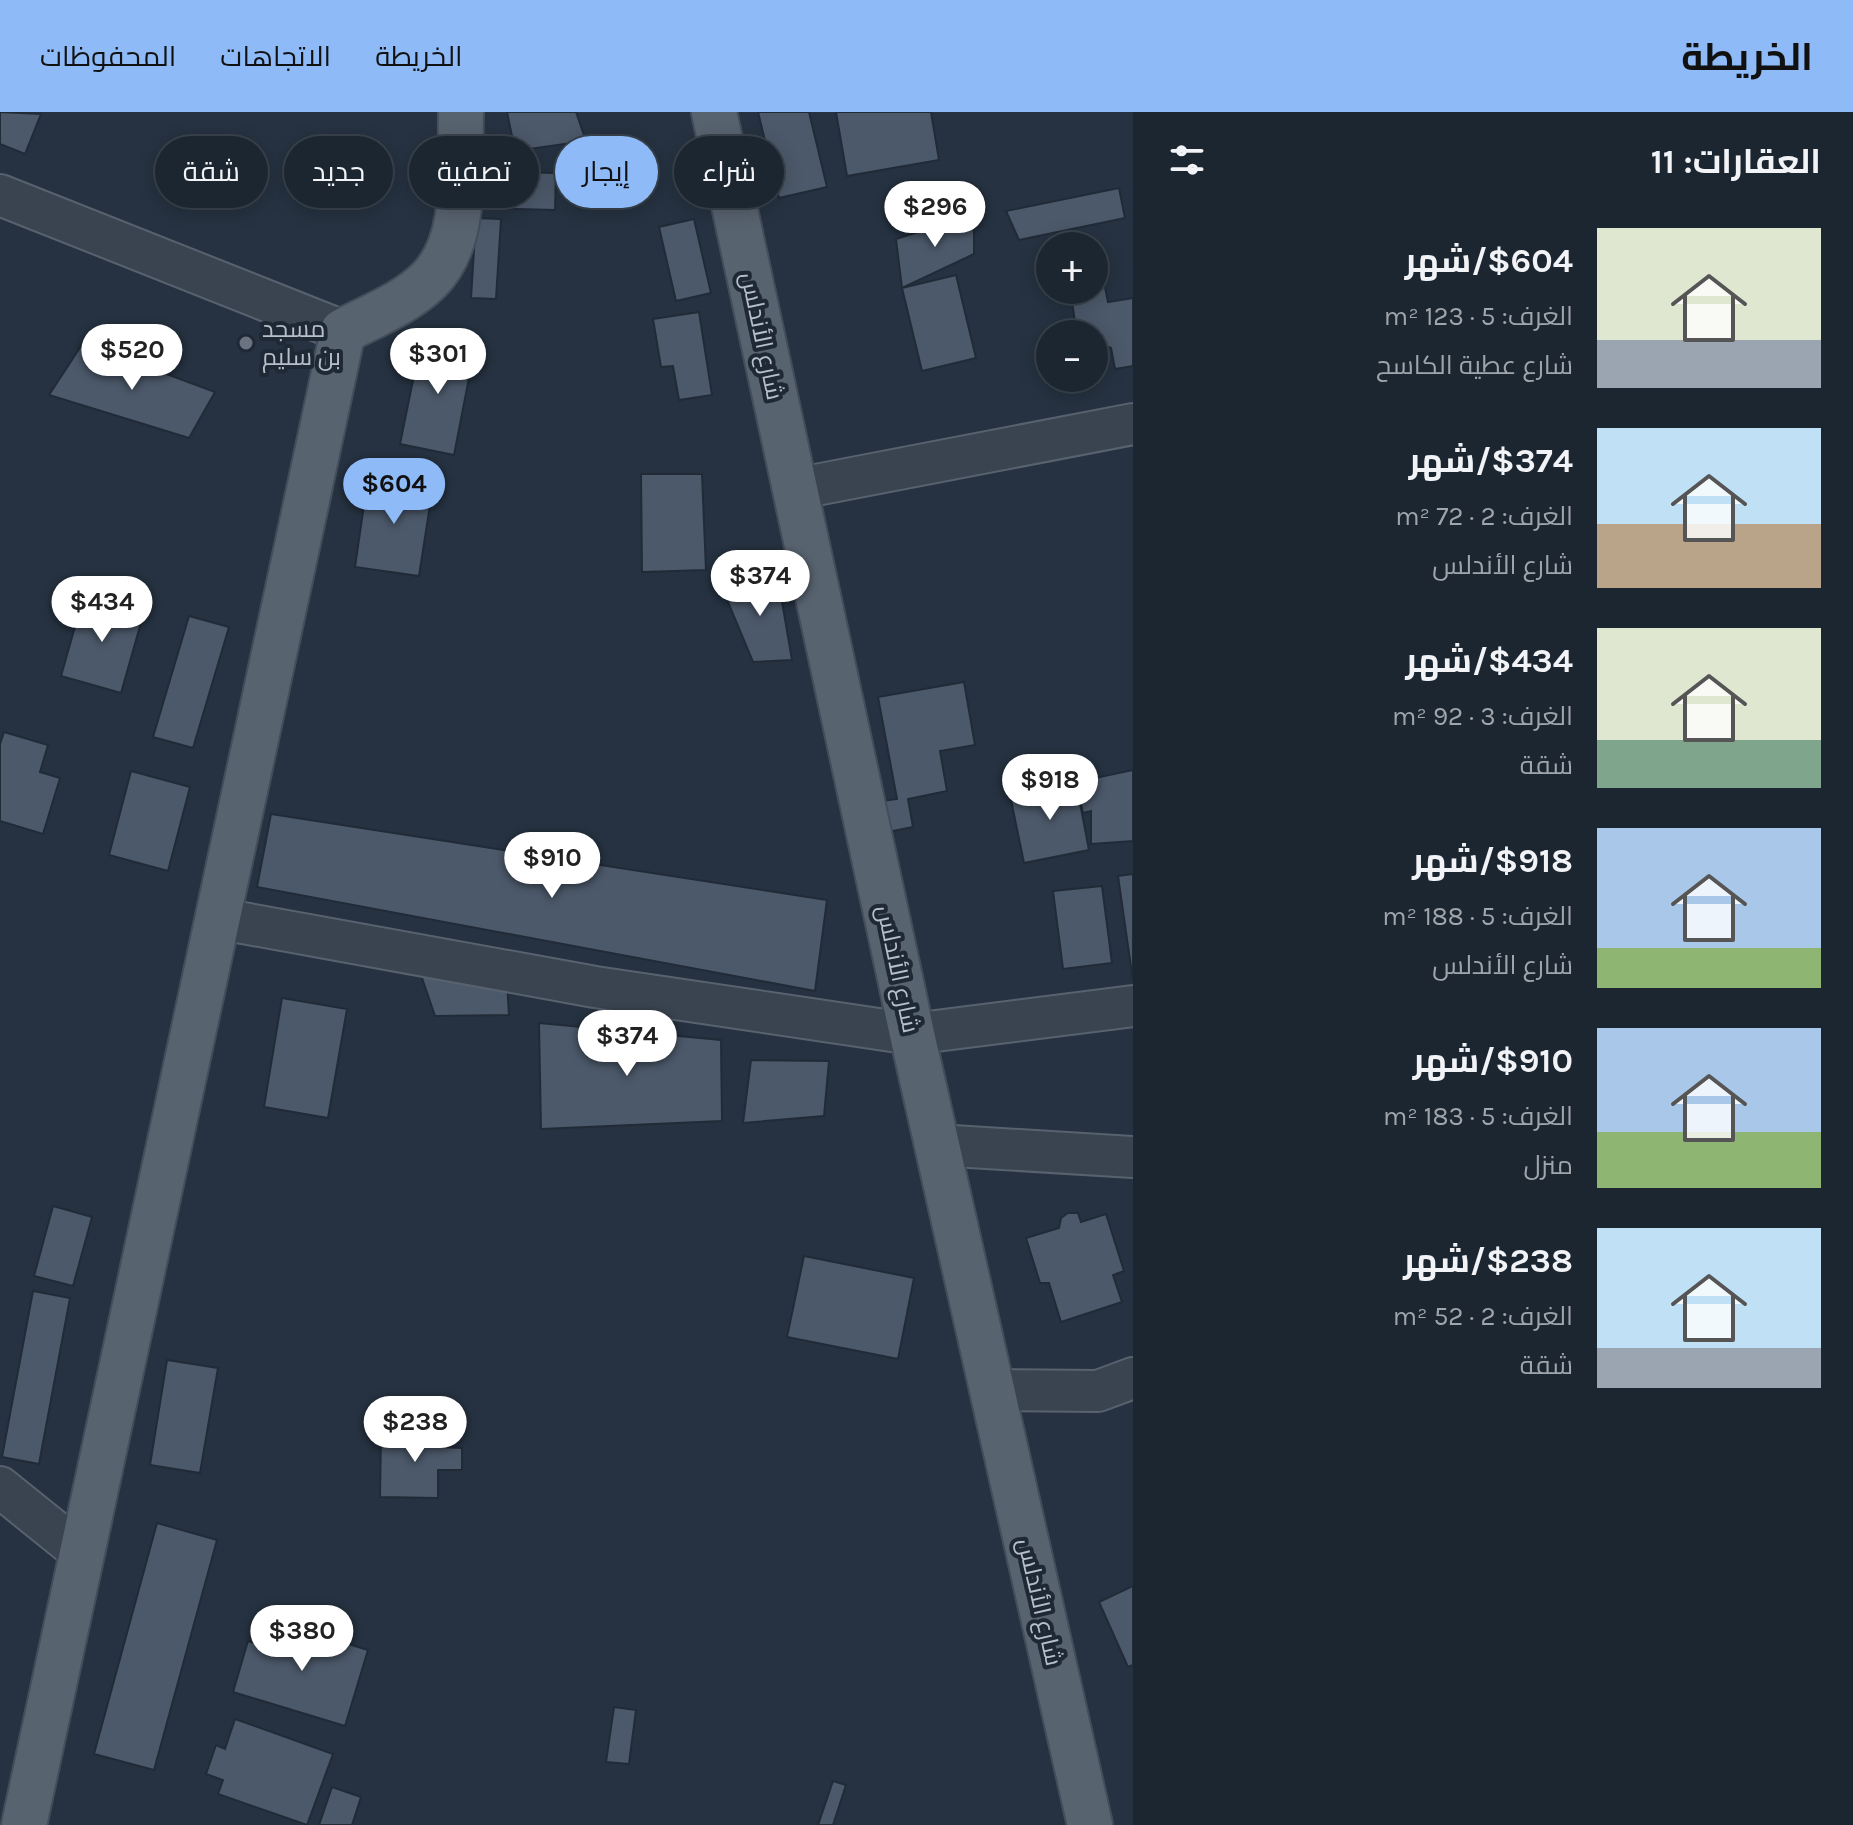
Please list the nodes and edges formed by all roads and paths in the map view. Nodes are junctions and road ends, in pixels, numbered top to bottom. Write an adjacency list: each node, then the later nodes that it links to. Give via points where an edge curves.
1 (461, 112): 4 (main road, via 459,196 446,258 429,280 399,303)
2 (714, 112): 6 (main road, شارع الأندلس)
3 (0, 195): 4 (street)
4 (343, 331): 7 (main road)
5 (1133, 424): 6 (street)
6 (795, 489): 9 (main road, شارع الأندلس)
7 (221, 919): 9 (street, via 595,987); 15 (main road)
8 (1133, 1006): 9 (street)
9 (912, 1034): 10 (main road, شارع الأندلس)
10 (937, 1145): 11 (street); 13 (main road, شارع الأندلس)
11 (1133, 1157)
12 (1133, 1378): 13 (street, via 1098,1391)
13 (992, 1390): 17 (main road, شارع الأندلس)
14 (0, 1487): 15 (street)
15 (83, 1554): 16 (main road)
16 (24, 1825)
17 (1090, 1825)

